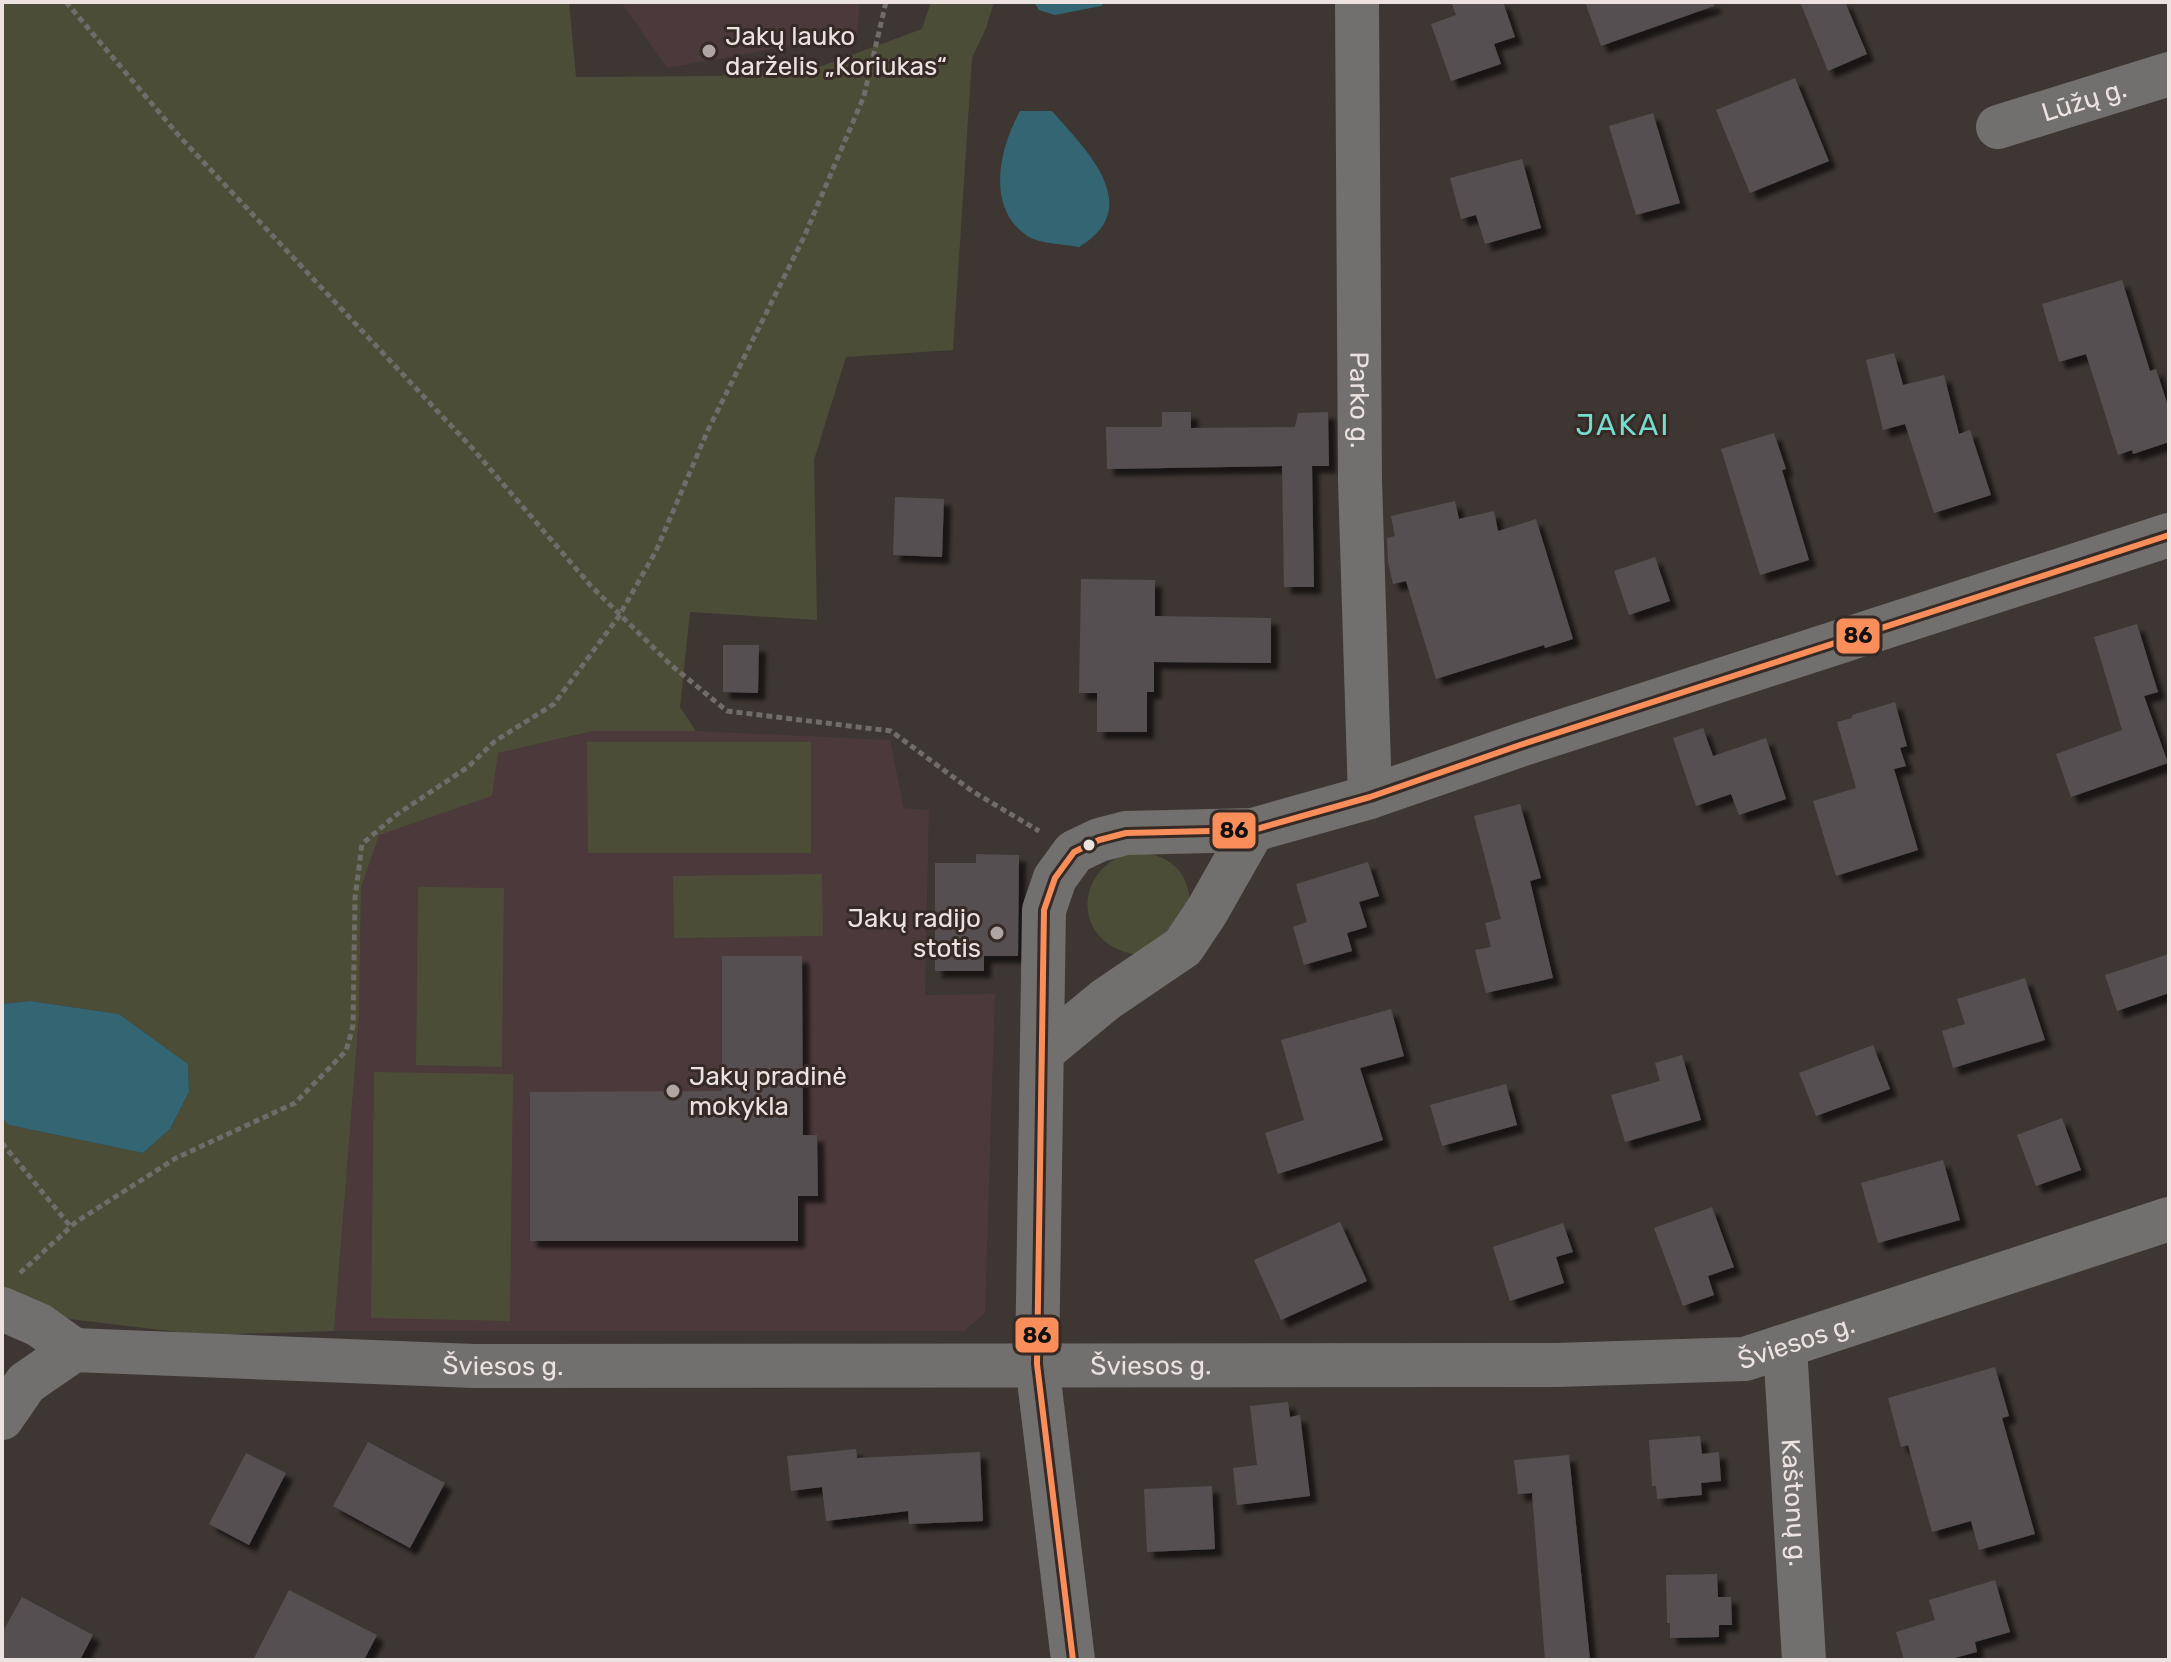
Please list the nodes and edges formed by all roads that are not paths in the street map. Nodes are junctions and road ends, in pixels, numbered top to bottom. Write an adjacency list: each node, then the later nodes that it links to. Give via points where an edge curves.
1 (1357, 2): 5 (street, Parko g., via 1360,481)
2 (2169, 74): 3 (street, Lūžų g.)
3 (1998, 127)
4 (2169, 535): 5 (street)
5 (1370, 797): 6 (street)
6 (1253, 830): 7 (street, via 1183,947 1105,1000); 7 (street, via 1126,833 1074,852 1055,878 1044,910)
7 (1042, 1052): 12 (street)
8 (2169, 1219): 10 (street, Šviesos g.)
9 (8, 1294): 11 (street)
10 (1785, 1347): 12 (street, Šviesos g., via 1745,1359 1556,1365); 15 (street, Kaštonų g.)
11 (74, 1350): 12 (street, Šviesos g., via 474,1366); 13 (street, via 26,1383)
12 (1037, 1364): 14 (street)
13 (2, 1418)
14 (1073, 1660)
15 (1804, 1660)

